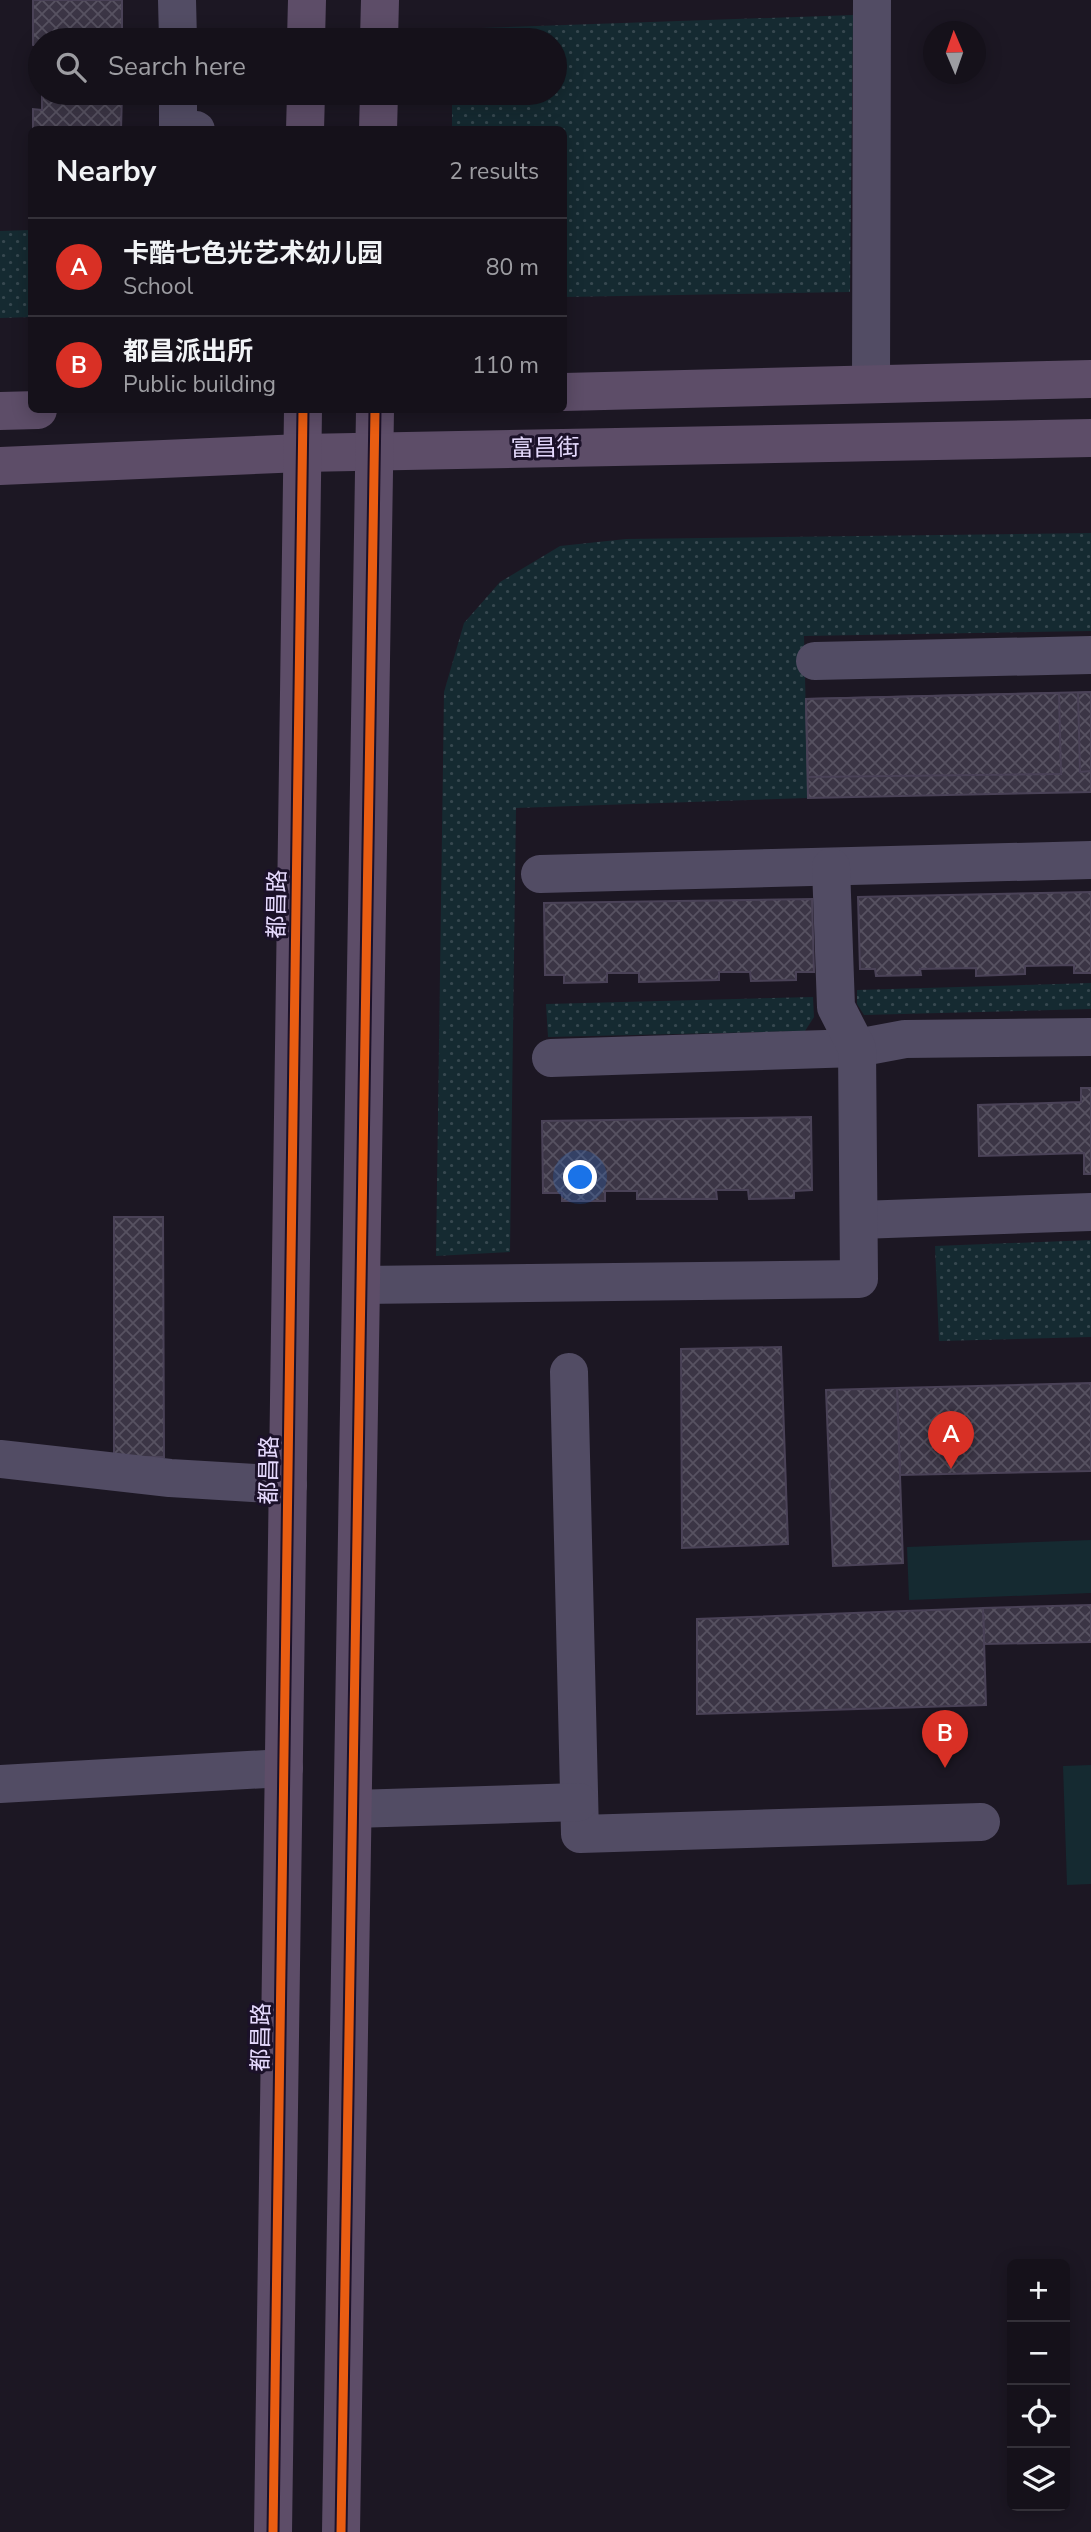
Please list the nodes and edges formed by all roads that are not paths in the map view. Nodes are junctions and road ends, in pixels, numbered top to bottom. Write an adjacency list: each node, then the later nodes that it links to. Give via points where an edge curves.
1 (177, 0): 5 (street)
2 (307, 0): 6 (main road)
3 (380, 0): 7 (main road)
4 (872, 0): 15 (street)
5 (178, 28)
6 (306, 28)
7 (379, 28)
8 (178, 105): 11 (street)
9 (306, 105): 12 (main road)
10 (379, 105): 13 (main road)
11 (178, 126)
12 (305, 126)
13 (378, 126)
14 (1091, 379): 15 (main road)
15 (871, 384): 16 (main road)
16 (567, 392)
17 (28, 410): 18 (main road)
18 (0, 411)
19 (303, 413): 23 (main road, 都昌路)
20 (375, 413): 22 (main road)
21 (1091, 438): 22 (main road, 富昌街)
22 (374, 452): 23 (main road, 富昌街); 35 (main road)
23 (302, 453): 24 (main road, 富昌街); 38 (main road, 都昌路)
24 (0, 466)
25 (1091, 655): 26 (street)
26 (816, 661)
27 (1091, 860): 28 (street)
28 (831, 867): 29 (street); 31 (street, via 836,1007)
29 (540, 874)
30 (1091, 1037): 31 (street, via 905,1039)
31 (857, 1048): 32 (street); 34 (street)
32 (551, 1058)
33 (1091, 1212): 34 (street)
34 (859, 1220): 35 (street, via 859,1279)
35 (361, 1285): 42 (main road)
36 (569, 1372): 41 (street)
37 (0, 1459): 38 (street, via 170,1478)
38 (288, 1485): 39 (main road, 都昌路)
39 (284, 1768): 40 (street); 44 (main road, 都昌路)
40 (0, 1784)
41 (579, 1802): 42 (street); 43 (street, via 580,1833)
42 (352, 1809): 45 (main road)
43 (981, 1822)
44 (273, 2532)
45 (341, 2532)

